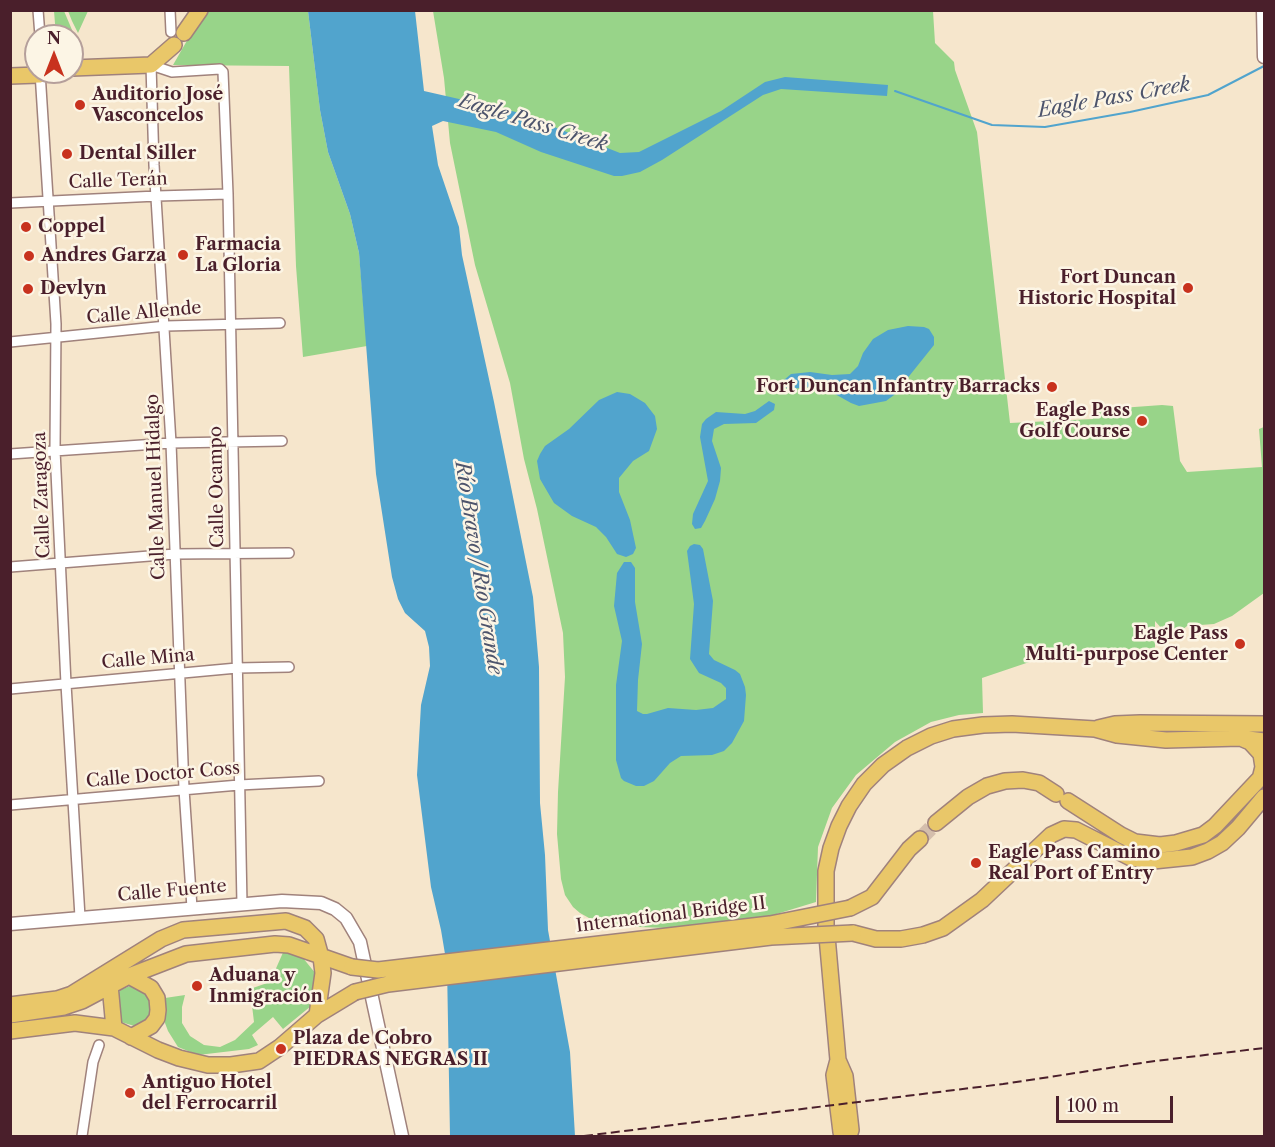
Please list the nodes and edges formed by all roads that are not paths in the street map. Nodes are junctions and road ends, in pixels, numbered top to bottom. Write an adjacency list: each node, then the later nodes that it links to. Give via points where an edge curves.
1 (170, 10): 4 (street)
2 (200, 10): 4 (main road)
3 (1263, 10): 5 (street)
4 (175, 41): 6 (main road)
5 (1264, 57)
6 (151, 65): 7 (main road); 9 (street, Calle Ocampo, via 172,72 222,70); 10 (street, Calle Manuel Hidalgo)
7 (84, 68)
8 (41, 84): 11 (street, Calle Zaragoza)
9 (228, 194): 10 (street, Calle Terán); 14 (street, Calle Ocampo)
10 (157, 196): 11 (street, Calle Terán); 15 (street, Calle Manuel Hidalgo)
11 (46, 201): 12 (street, Calle Terán); 16 (street, Calle Zaragoza)
12 (10, 203)
13 (280, 323): 14 (street, Calle Allende)
14 (230, 324): 15 (street, Calle Allende); 18 (street, Calle Ocampo)
15 (166, 326): 16 (street, Calle Allende); 20 (street, Calle Manuel Hidalgo)
16 (55, 338): 17 (street, Calle Allende); 21 (street, Calle Zaragoza)
17 (10, 342)
18 (232, 441): 19 (street); 20 (street); 23 (street, Calle Ocampo)
19 (282, 441)
20 (171, 443): 21 (street); 25 (street, Calle Manuel Hidalgo)
21 (56, 450): 22 (street); 26 (street, Calle Zaragoza)
22 (10, 454)
23 (235, 552): 24 (street); 25 (street); 29 (street, Calle Ocampo)
24 (289, 553)
25 (175, 554): 26 (street); 30 (street, Calle Manuel Hidalgo)
26 (61, 564): 27 (street); 31 (street, Calle Zaragoza)
27 (10, 567)
28 (289, 667): 29 (street, Calle Mina)
29 (237, 668): 30 (street, Calle Mina); 39 (street, Calle Ocampo)
30 (180, 673): 31 (street, Calle Mina); 40 (street, Calle Manuel Hidalgo)
31 (66, 684): 32 (street, Calle Mina); 42 (street, Calle Zaragoza)
32 (10, 689)
33 (1263, 724): 34 (main road, via 1140,723)
34 (1095, 729): 35 (main road, via 1166,740); 62 (main road, via 1012,724 953,729 907,748 864,784 839,826 826,871 826,925)
35 (1240, 738): 36 (main road); 37 (main road, via 1261,754)
36 (1264, 741)
37 (1262, 776): 46 (main road, via 1203,835)
38 (320, 781): 39 (street, Calle Doctor Coss)
39 (240, 784): 40 (street, Calle Doctor Coss); 47 (street, Calle Ocampo)
40 (184, 789): 42 (street, Calle Doctor Coss); 48 (street, Calle Manuel Hidalgo)
41 (1264, 797): 46 (main road, via 1238,828 1208,851 1173,860)
42 (72, 799): 43 (street, Calle Doctor Coss); 49 (street, Calle Zaragoza)
43 (10, 805)
44 (936, 823): 46 (main road, via 987,786 1023,780 1039,783 1135,842)
45 (920, 839): 52 (main road, International Bridge II, bridge, via 872,897 850,908 770,924)
46 (1144, 852): 52 (main road, International Bridge II, bridge, via 1131,858 1076,830 1064,830 1051,835 982,900 943,928 901,939 876,939 852,933 771,937)
47 (242, 904): 48 (street, Calle Fuente); 64 (street, Calle Fuente, via 303,900 321,903 346,918 360,942)
48 (192, 908): 49 (street, Calle Fuente)
49 (80, 917): 50 (street, Calle Fuente)
50 (10, 924)
51 (321, 957): 52 (main road, bridge, via 378,970); 53 (main road, via 289,945 265,945 186,954); 55 (main road, via 311,933 286,921 183,930 161,939 72,994); 57 (main road, via 322,990)
52 (497, 963): 57 (main road, bridge, via 355,992)
53 (129, 976): 54 (main road); 60 (main road, via 151,987 158,1010 151,1026)
54 (110, 986): 56 (main road, via 64,1007); 58 (main road)
55 (10, 1005)
56 (10, 1015)
57 (317, 1015): 60 (main road, via 280,1047 254,1062 208,1065 178,1058)
58 (114, 1028): 59 (main road, via 75,1023); 60 (main road)
59 (10, 1030)
60 (131, 1037)
61 (99, 1046): 63 (street)
62 (838, 1060): 65 (main road, via 834,1075); 66 (main road, via 845,1076)
63 (82, 1137)
64 (402, 1137)
65 (843, 1137)
66 (849, 1137)

